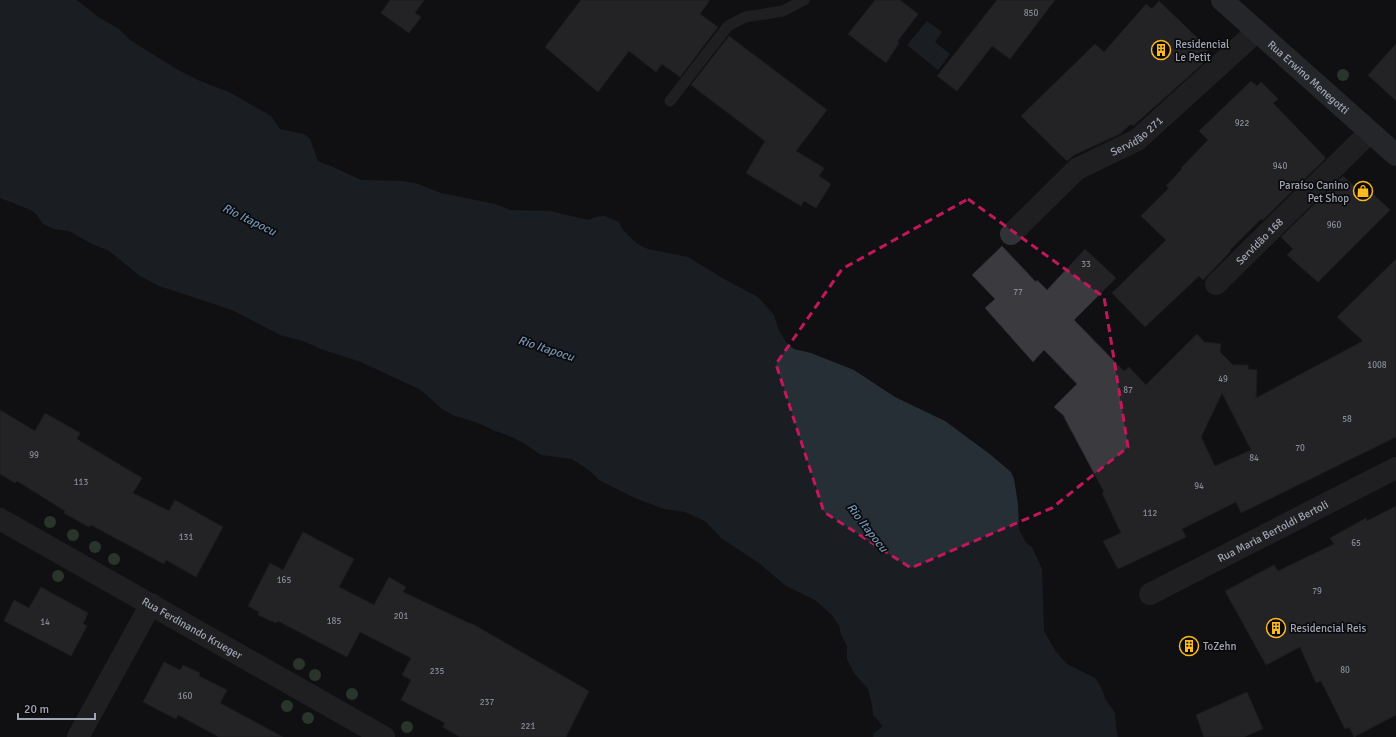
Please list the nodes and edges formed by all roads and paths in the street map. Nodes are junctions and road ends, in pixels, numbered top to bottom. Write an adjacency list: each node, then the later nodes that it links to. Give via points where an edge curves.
1 (804, 0): 4 (lane, via 784,12 745,17 728,26)
2 (1222, 0): 3 (street, Rua Erwino Menegotti)
3 (1257, 31): 5 (street, Rua Erwino Menegotti); 7 (street, Servidão 271, via 1137,140 1077,169)
4 (670, 101)
5 (1370, 132): 6 (street, Rua Erwino Menegotti); 8 (street, Servidão 168)
6 (1396, 154)
7 (1011, 234)
8 (1216, 284)
9 (1396, 468): 11 (street, Rua Maria Bertoldi Bertoli)
10 (0, 519): 12 (street, Rua Ferdinando Krueger)
11 (1150, 594)
12 (151, 604): 13 (street); 14 (street, Rua Ferdinando Krueger)
13 (78, 737)
14 (384, 737)

